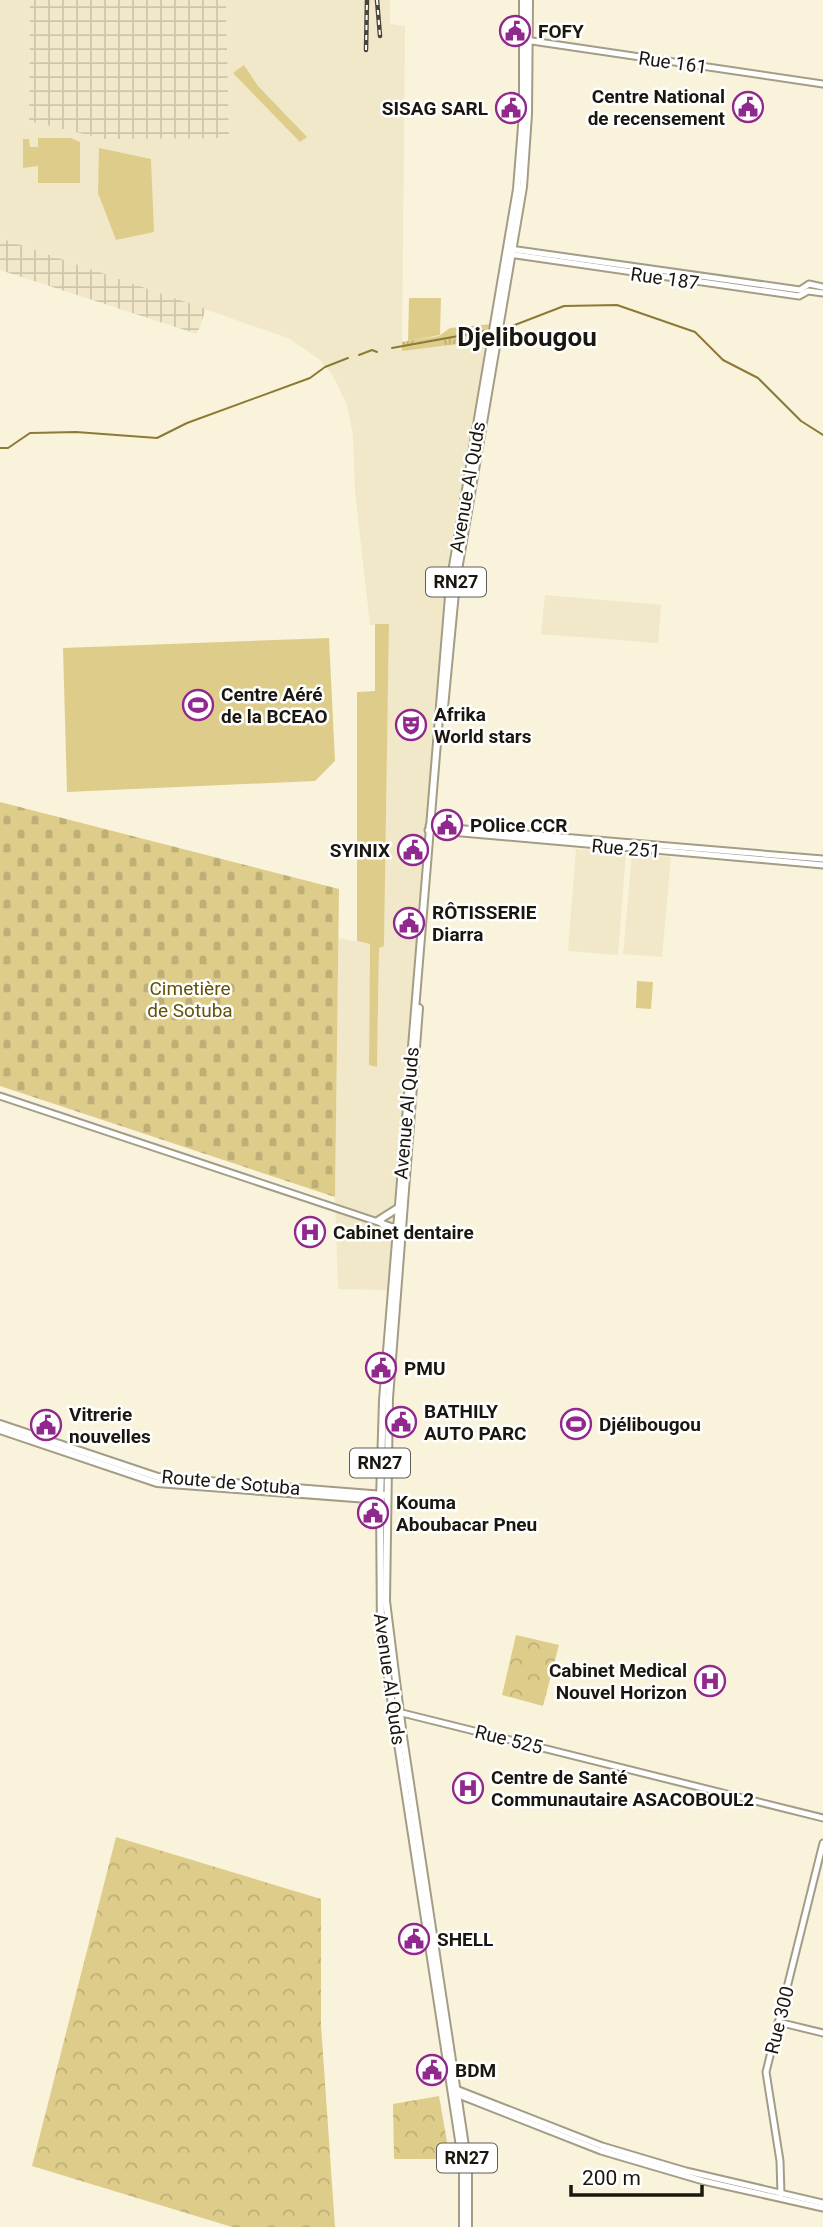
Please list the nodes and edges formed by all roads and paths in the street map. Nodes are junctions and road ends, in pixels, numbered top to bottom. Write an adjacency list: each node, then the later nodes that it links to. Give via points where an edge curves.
1 (523, 0): 3 (main road, Avenue Al Quds / RN27)
2 (529, 0): 3 (main road, Avenue Al Quds / RN27)
3 (526, 40): 4 (street, Rue 161); 5 (main road, Avenue Al Quds / RN27)
4 (823, 84)
5 (509, 251): 6 (street, Rue 187, via 800,290 808,284); 7 (street, Rue 187, via 799,296 807,291); 8 (main road, Avenue Al Quds / RN27, via 450,584)
6 (823, 287)
7 (823, 293)
8 (431, 828): 9 (street, Rue 251); 10 (street, Rue 251); 12 (main road, Avenue Al Quds / RN27); 14 (main road, Avenue Al Quds / RN27)
9 (823, 859)
10 (823, 865)
11 (0, 1096): 13 (street)
12 (398, 1208): 13 (main road); 14 (main road, Avenue Al Quds / RN27)
13 (379, 1220): 14 (street); 15 (main road)
14 (399, 1229): 15 (main road, Avenue Al Quds / RN27); 18 (main road, Avenue Al Quds / RN27)
15 (396, 1239): 18 (main road, Avenue Al Quds / RN27, via 383,1400)
16 (0, 1424): 18 (main road, Route de Sotuba, via 158,1477)
17 (0, 1430): 18 (main road, Route de Sotuba, via 157,1483)
18 (383, 1497): 19 (main road, Avenue Al Quds / RN27)
19 (396, 1712): 20 (street, Rue 525); 24 (main road, Avenue Al Quds / RN27)
20 (823, 1818)
21 (823, 1843): 22 (street, Rue 300)
22 (778, 2022): 23 (street); 25 (street, Rue 300, via 765,2083 780,2161)
23 (823, 2033)
24 (455, 2092): 25 (street, via 601,2151 703,2181); 27 (main road, Avenue Al Quds / RN27)
25 (780, 2197): 26 (street)
26 (823, 2206)
27 (466, 2227)

